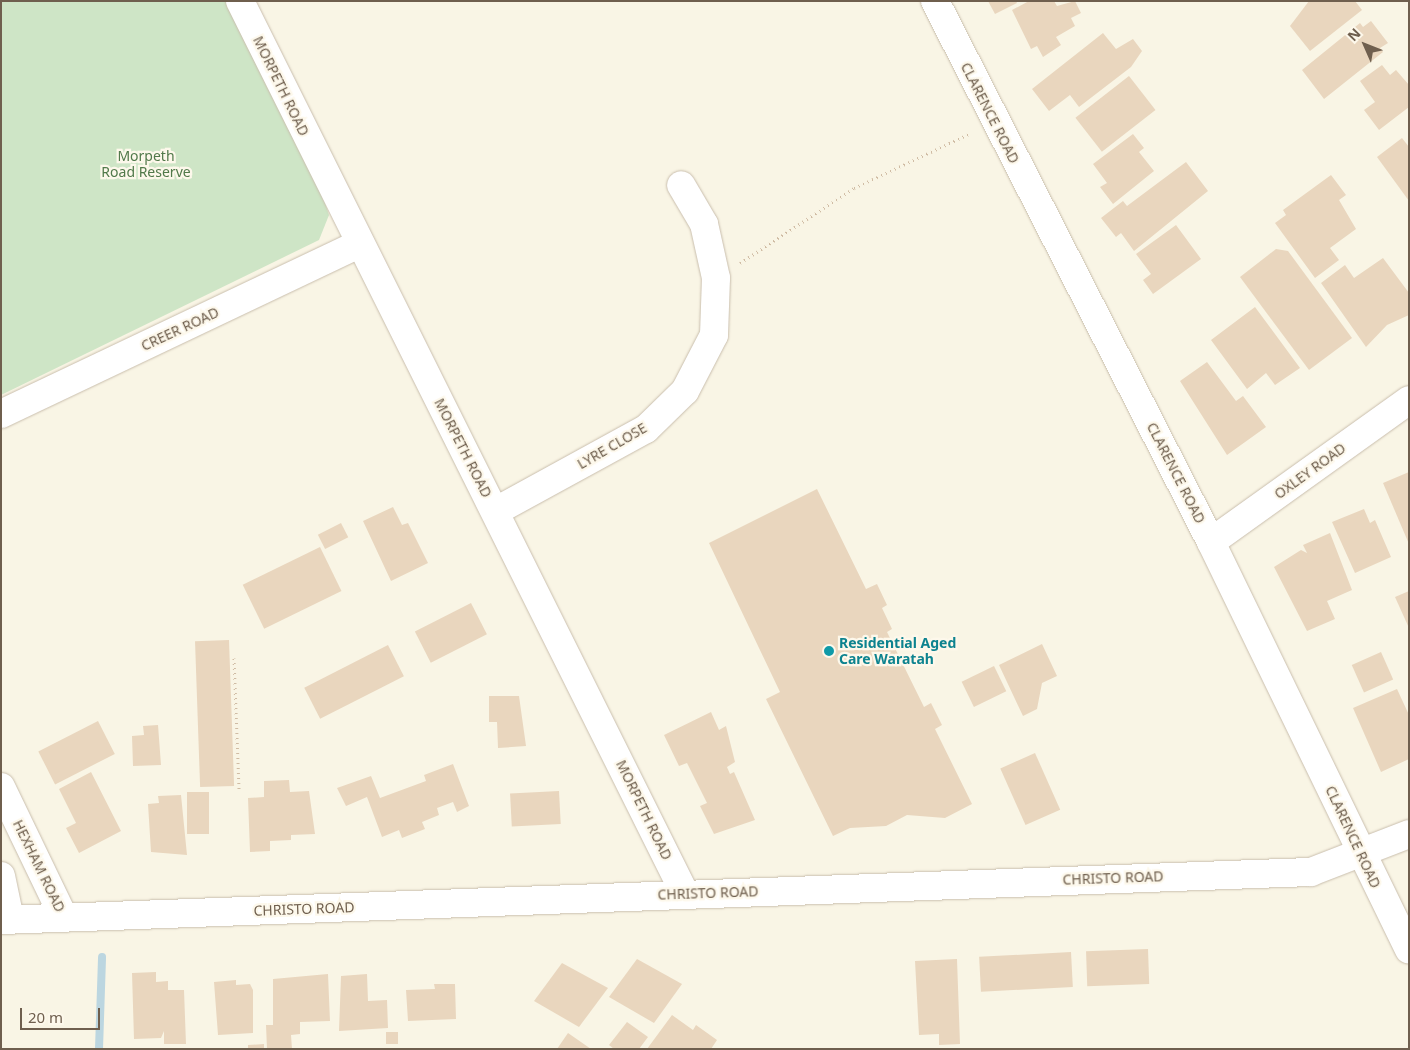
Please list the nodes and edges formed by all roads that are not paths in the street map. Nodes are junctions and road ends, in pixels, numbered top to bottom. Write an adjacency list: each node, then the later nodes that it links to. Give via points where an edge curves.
1 (240, 1): 4 (street, MORPETH ROAD)
2 (935, 1): 8 (street, CLARENCE ROAD)
3 (681, 184): 7 (street, LYRE CLOSE, via 704,224 716,278 714,335 684,390 646,429)
4 (359, 244): 6 (street, CREER ROAD); 7 (street, MORPETH ROAD)
5 (1409, 400): 8 (street, OXLEY ROAD)
6 (1, 414)
7 (496, 511): 13 (street, MORPETH ROAD)
8 (1211, 542): 11 (street, CLARENCE ROAD)
9 (1, 787): 14 (street, HEXHAM ROAD)
10 (1409, 834): 11 (street, CHRISTO ROAD)
11 (1361, 854): 13 (street, CHRISTO ROAD, via 1311,872); 16 (street, CLARENCE ROAD)
12 (1, 876): 15 (street)
13 (685, 894): 14 (street, CHRISTO ROAD)
14 (64, 918): 15 (street, CHRISTO ROAD)
15 (6, 920)
16 (1409, 949)

